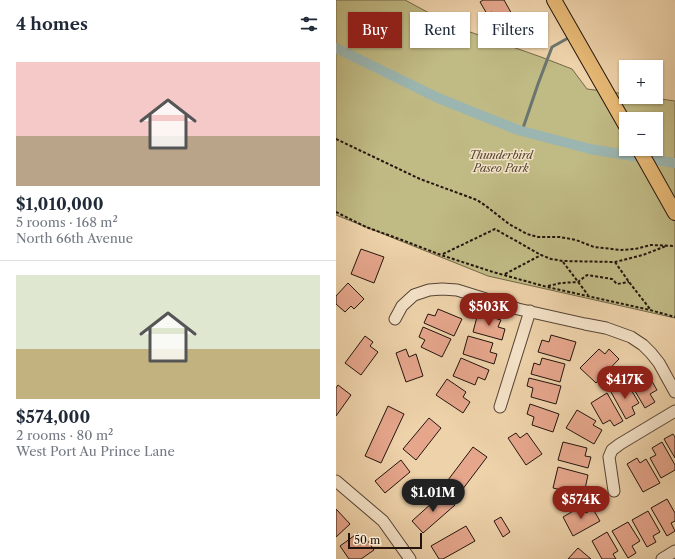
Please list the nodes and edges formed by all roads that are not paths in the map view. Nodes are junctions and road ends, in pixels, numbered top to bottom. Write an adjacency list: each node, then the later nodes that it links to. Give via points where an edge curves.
1 (554, 0): 2 (main road)
2 (619, 114)
3 (643, 156): 4 (main road)
4 (675, 213)
5 (530, 312): 6 (street, via 457,290 442,289 414,295 402,306); 7 (street, via 606,328 631,337 651,353); 8 (street)
6 (395, 319)
7 (675, 392)
8 (500, 407)
9 (675, 411): 11 (street, via 612,450 609,457)
10 (336, 481): 13 (street, via 383,520)
11 (614, 491)
12 (675, 551): 14 (street)
13 (410, 559)
14 (662, 559)

